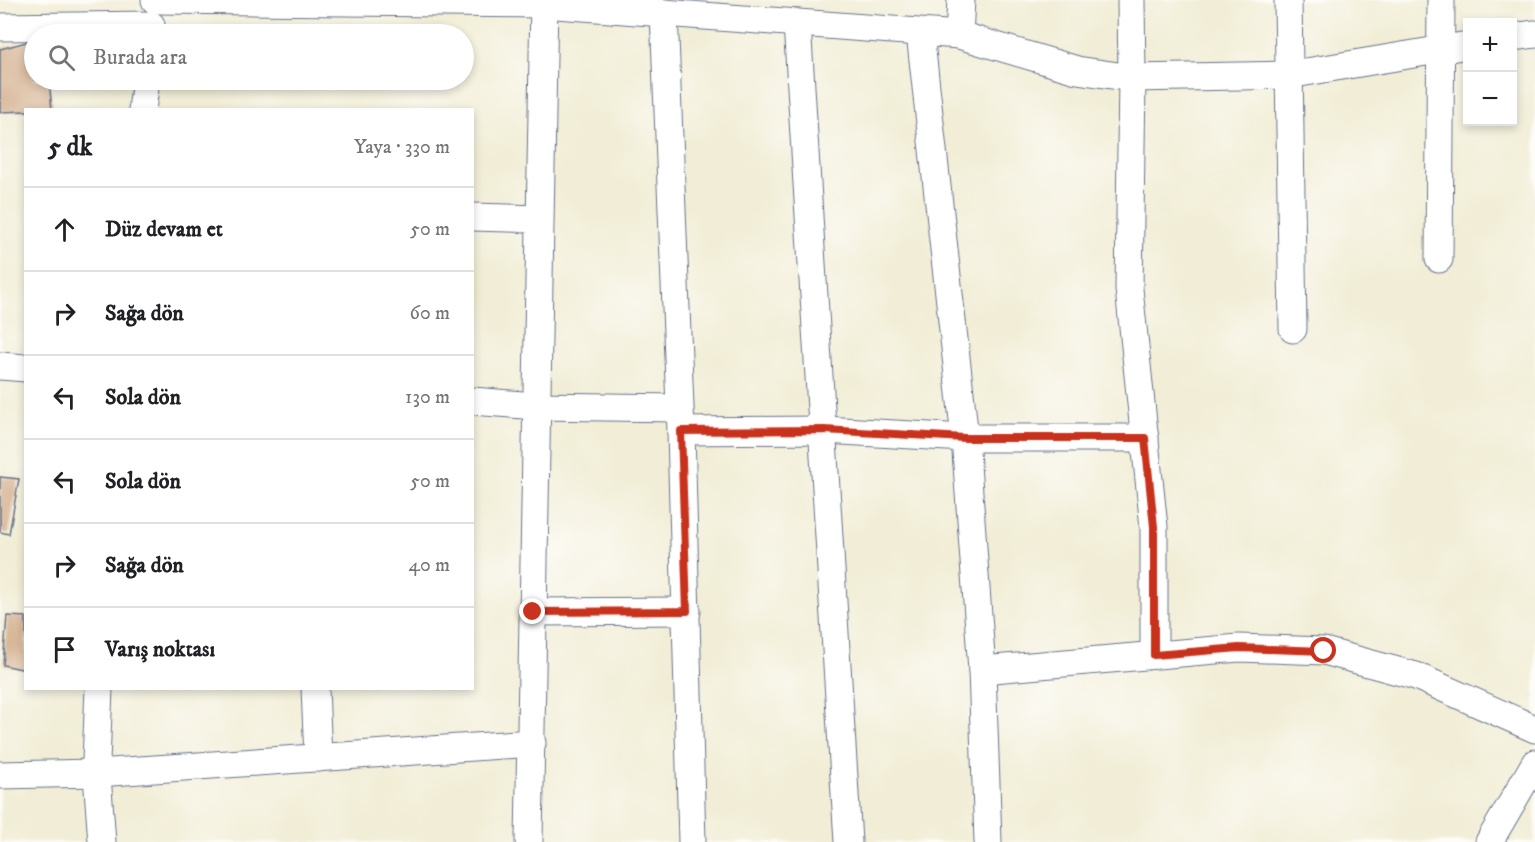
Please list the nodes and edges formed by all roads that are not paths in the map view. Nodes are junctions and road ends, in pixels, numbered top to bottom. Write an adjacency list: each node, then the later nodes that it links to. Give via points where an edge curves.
1 (961, 0): 14 (street)
2 (1131, 0): 19 (street)
3 (1288, 0): 18 (street)
4 (1441, 0): 17 (street)
5 (544, 2): 6 (street); 7 (street); 23 (street)
6 (664, 13): 8 (street); 30 (street)
7 (153, 15): 9 (street)
8 (797, 23): 12 (street); 31 (street)
9 (38, 24)
10 (24, 25): 11 (street)
11 (0, 27)
12 (920, 33): 14 (street); 32 (street)
13 (1535, 34): 15 (street)
14 (959, 35): 19 (street, via 1077,70)
15 (1517, 36)
16 (1463, 46): 17 (street)
17 (1441, 49): 18 (street); 24 (street)
18 (1288, 75): 19 (street); 25 (street)
19 (1132, 78): 33 (street, via 1129,289)
20 (145, 90): 21 (street)
21 (142, 108)
22 (474, 217): 23 (street)
23 (540, 219): 29 (street)
24 (1439, 259)
25 (1293, 329)
26 (0, 366): 27 (street)
27 (24, 368)
28 (474, 401): 29 (street)
29 (536, 405): 30 (street); 35 (street)
30 (680, 420): 31 (street); 34 (street)
31 (824, 430): 32 (street); 49 (street)
32 (965, 438): 33 (street); 37 (street)
33 (1145, 438): 36 (street, via 1154,527)
34 (687, 611): 35 (street); 48 (street)
35 (533, 612): 41 (street)
36 (1154, 655): 37 (street); 40 (street, via 1239,648 1324,651 1416,676)
37 (982, 670): 50 (street)
38 (99, 690): 44 (street)
39 (315, 690): 42 (street)
40 (1535, 729)
41 (532, 742): 42 (street); 47 (street)
42 (318, 758): 44 (street)
43 (1535, 763): 51 (street)
44 (97, 773): 45 (street); 46 (street)
45 (0, 775)
46 (102, 842)
47 (529, 842)
48 (692, 842)
49 (848, 842)
50 (988, 842)
51 (1489, 842)

